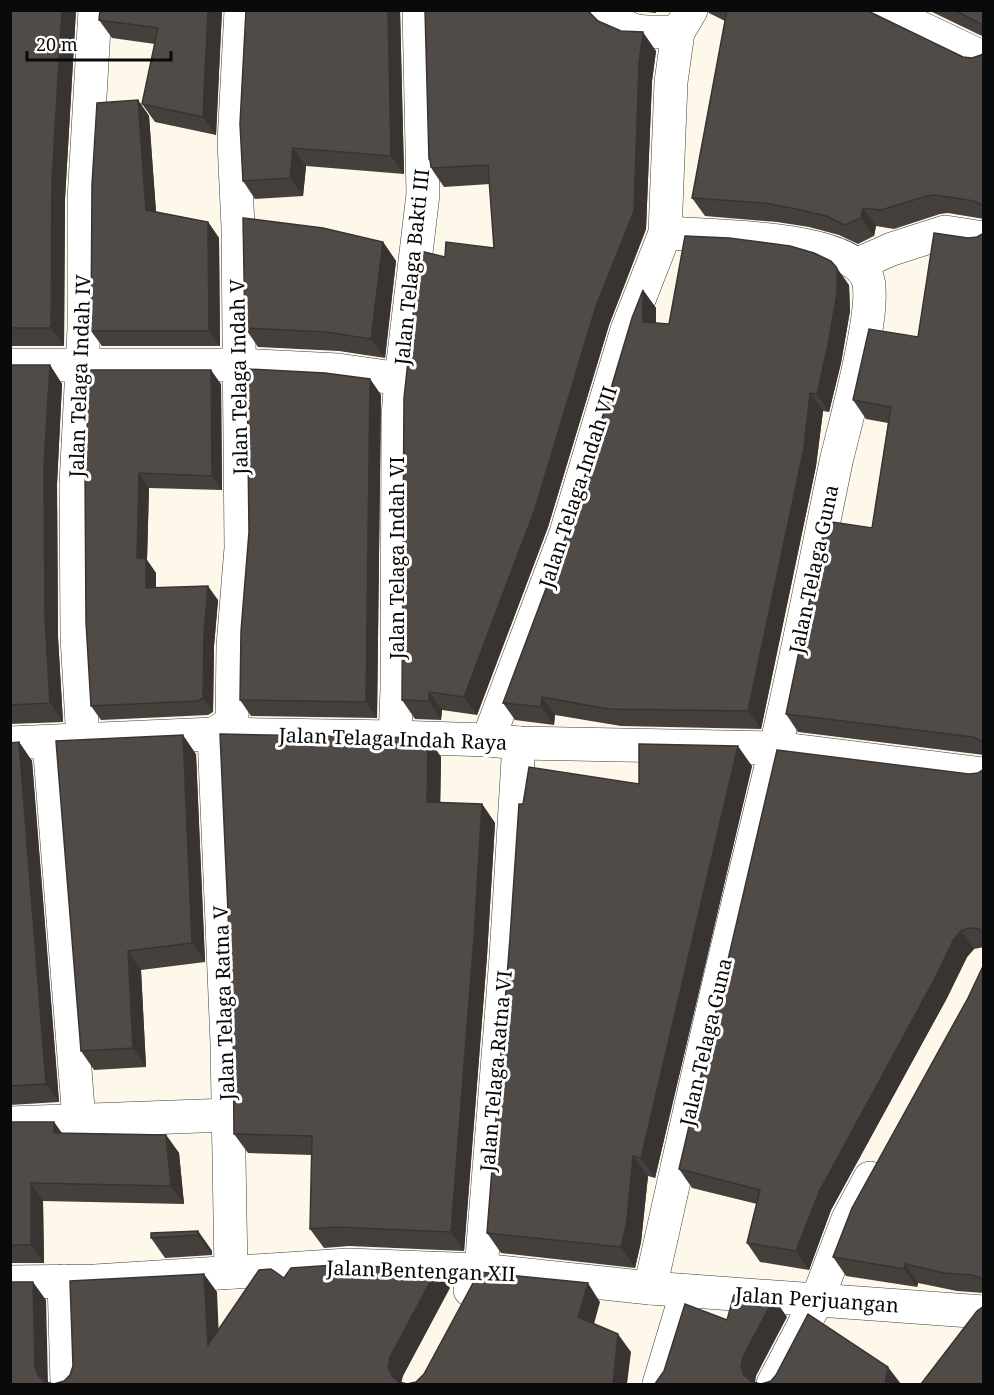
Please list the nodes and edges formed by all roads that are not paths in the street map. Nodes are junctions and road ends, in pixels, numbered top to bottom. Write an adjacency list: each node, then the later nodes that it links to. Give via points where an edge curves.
1 (95, 10): 12 (street, Jalan Telaga Indah IV, via 84,200)
2 (241, 10): 13 (street, Jalan Telaga Indah V, via 234,142)
3 (419, 10): 14 (street, Jalan Telaga Bakti III, via 423,194)
4 (607, 10): 6 (street, via 632,32)
5 (883, 10): 7 (street)
6 (684, 21): 8 (street, via 671,82)
7 (984, 58)
8 (665, 233): 10 (street, via 792,242 838,254); 17 (street, Jalan Telaga Indah VII, via 627,330 566,533)
9 (984, 238): 10 (street, via 945,232)
10 (858, 264): 22 (street, Jalan Telaga Guna, via 868,278 870,292 867,327)
11 (10, 364): 12 (street)
12 (82, 364): 13 (street); 18 (street, Jalan Telaga Indah IV, via 76,496 77,637)
13 (239, 365): 14 (street, via 338,370); 15 (street, Jalan Telaga Indah V, via 241,548 232,646 232,720)
14 (400, 379): 16 (street, Jalan Telaga Indah VI)
15 (214, 734): 16 (street, Jalan Telaga Indah Raya); 18 (street, Jalan Telaga Indah Raya); 24 (street, Jalan Telaga Ratna V)
16 (395, 737): 17 (street, Jalan Telaga Indah Raya)
17 (488, 740): 21 (street, Jalan Telaga Indah Raya)
18 (83, 741): 19 (street, Jalan Telaga Indah Raya)
19 (50, 742): 20 (street, Jalan Telaga Indah Raya); 25 (street)
20 (10, 743)
21 (519, 743): 22 (street, Jalan Telaga Indah Raya); 28 (street, Jalan Telaga Ratna VI)
22 (776, 748): 23 (street, Jalan Telaga Indah Raya); 32 (street, Jalan Telaga Guna)
23 (984, 774)
24 (228, 1115): 25 (street); 29 (street, Jalan Telaga Ratna V)
25 (79, 1120): 26 (street)
26 (10, 1123)
27 (887, 1149): 34 (street, via 848,1219)
28 (481, 1270): 29 (street, Jalan Bentengan XII, via 348,1265); 32 (street, Jalan Bentengan XII); 35 (street, Jalan Telaga Ratna VI)
29 (231, 1272): 30 (street, Jalan Bentengan XII)
30 (64, 1281): 31 (street, Jalan Bentengan XII); 37 (street)
31 (10, 1282)
32 (650, 1288): 33 (street, Jalan Perjuangan)
33 (687, 1291): 34 (street, Jalan Perjuangan); 38 (street)
34 (817, 1300): 36 (street, Jalan Perjuangan); 39 (street)
35 (459, 1311)
36 (984, 1312)
37 (67, 1384)
38 (660, 1384)
39 (773, 1384)

